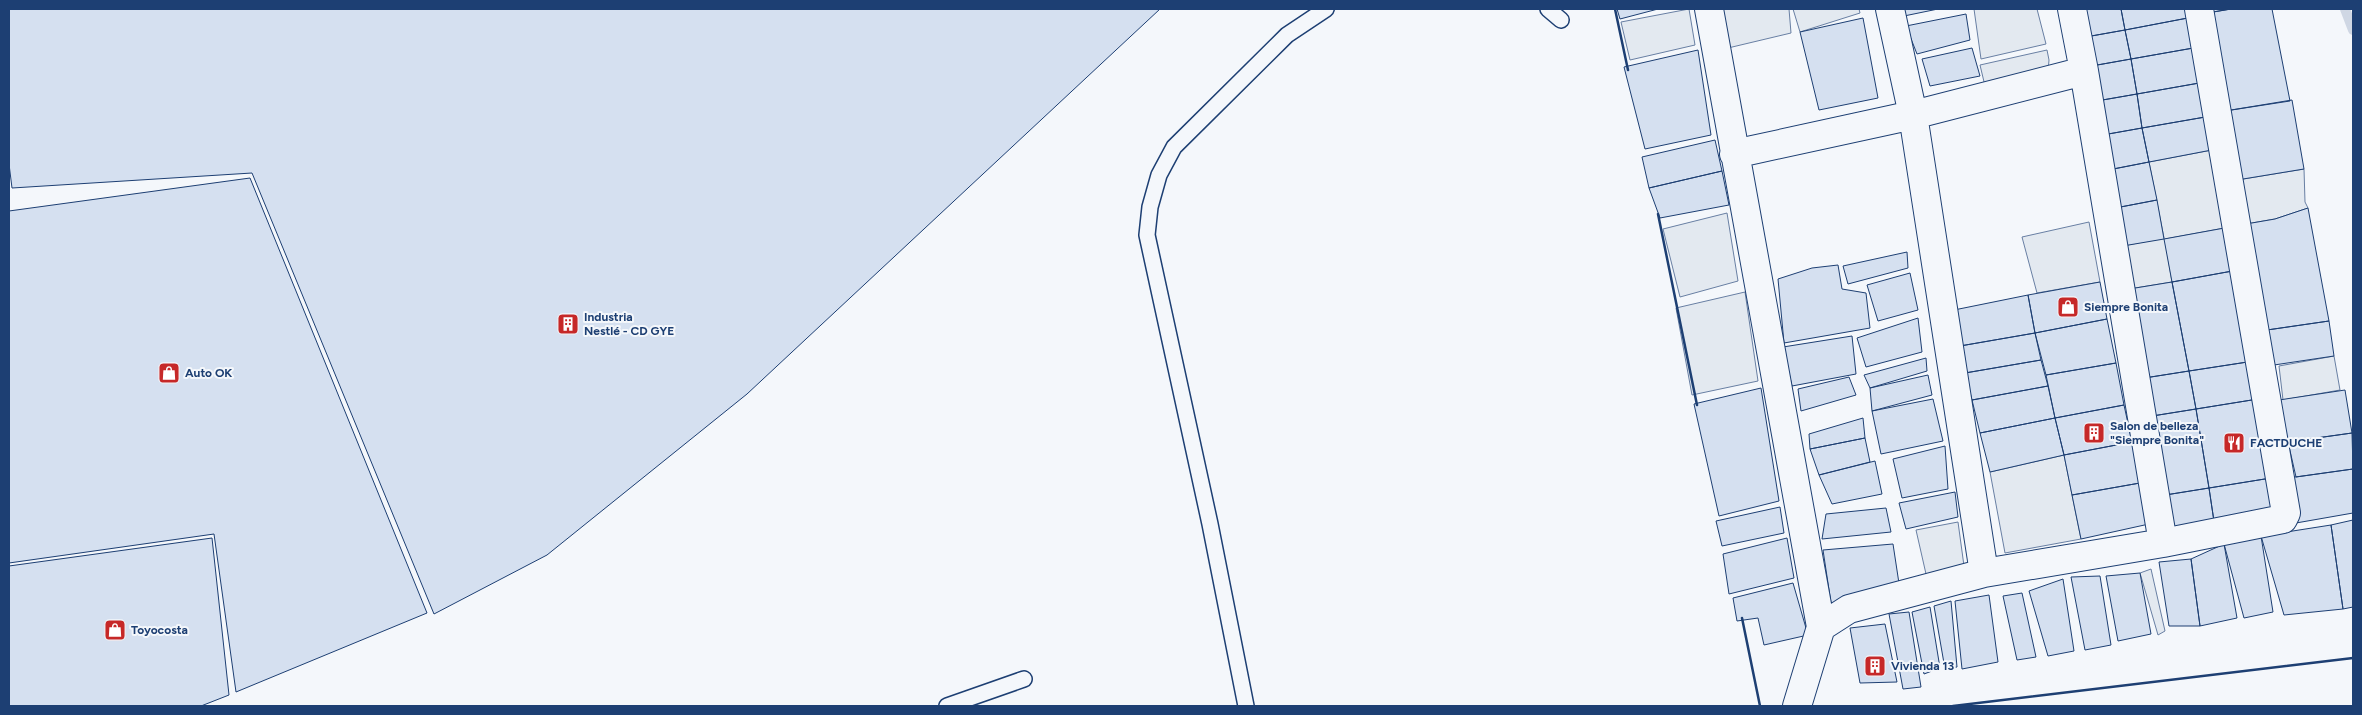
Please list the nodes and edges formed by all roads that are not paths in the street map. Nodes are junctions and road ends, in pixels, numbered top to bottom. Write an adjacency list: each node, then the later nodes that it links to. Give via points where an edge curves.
1 (1326, 9): 16 (lane, via 1287,35 1174,147 1159,175 1150,207 1147,235)
2 (1548, 9): 7 (lane)
3 (1709, 9): 10 (street)
4 (1890, 9): 9 (street)
5 (2072, 9): 8 (street)
6 (2199, 9): 11 (street, via 2286,513 2276,522)
7 (1561, 20)
8 (2084, 71): 9 (street); 11 (street)
9 (1913, 115): 10 (street); 12 (street)
10 (1734, 154): 13 (street)
11 (2163, 542): 12 (street)
12 (1984, 572): 13 (street, via 1849,609)
13 (1821, 627): 17 (street)
14 (1024, 679): 15 (lane)
15 (947, 706)
16 (1246, 706)
17 (1797, 706)

